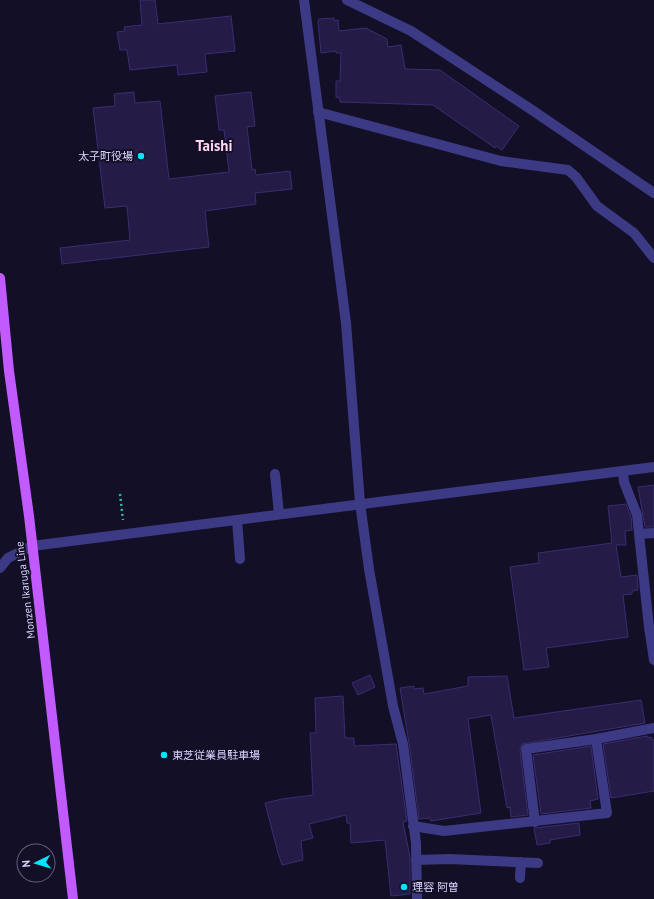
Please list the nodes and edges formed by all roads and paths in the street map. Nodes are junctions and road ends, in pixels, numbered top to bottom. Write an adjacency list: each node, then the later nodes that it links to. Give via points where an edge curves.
1 (304, 0): 3 (street)
2 (347, 0): 4 (street, via 411,31)
3 (318, 112): 5 (street, via 500,162 568,170 597,206 634,233); 11 (street, via 346,323)
4 (654, 193)
5 (654, 258)
6 (0, 278): 17 (main road, Monzen Ikaruga Line, via 9,371)
7 (654, 467): 8 (street)
8 (622, 471): 11 (street); 16 (street, via 637,515)
9 (274, 474): 12 (street)
10 (120, 494): 14 (path)
11 (360, 503): 12 (street); 25 (street, via 393,706 402,744)
12 (279, 514): 13 (street)
13 (238, 520): 17 (street); 18 (street)
14 (123, 521)
15 (654, 533): 16 (street)
16 (639, 534): 20 (street)
17 (32, 546): 19 (street, via 8,558); 30 (main road, Monzen Ikaruga Line)
18 (240, 559)
19 (0, 568)
20 (653, 648): 21 (street)
21 (654, 660)
22 (654, 728): 23 (street)
23 (596, 739): 24 (street, via 526,749); 24 (street, via 607,813)
24 (535, 822): 25 (street, via 444,831)
25 (413, 826): 26 (street)
26 (416, 860): 27 (street); 31 (street)
27 (521, 862): 28 (street); 29 (street)
28 (538, 863)
29 (520, 878)
30 (73, 899)
31 (417, 899)

